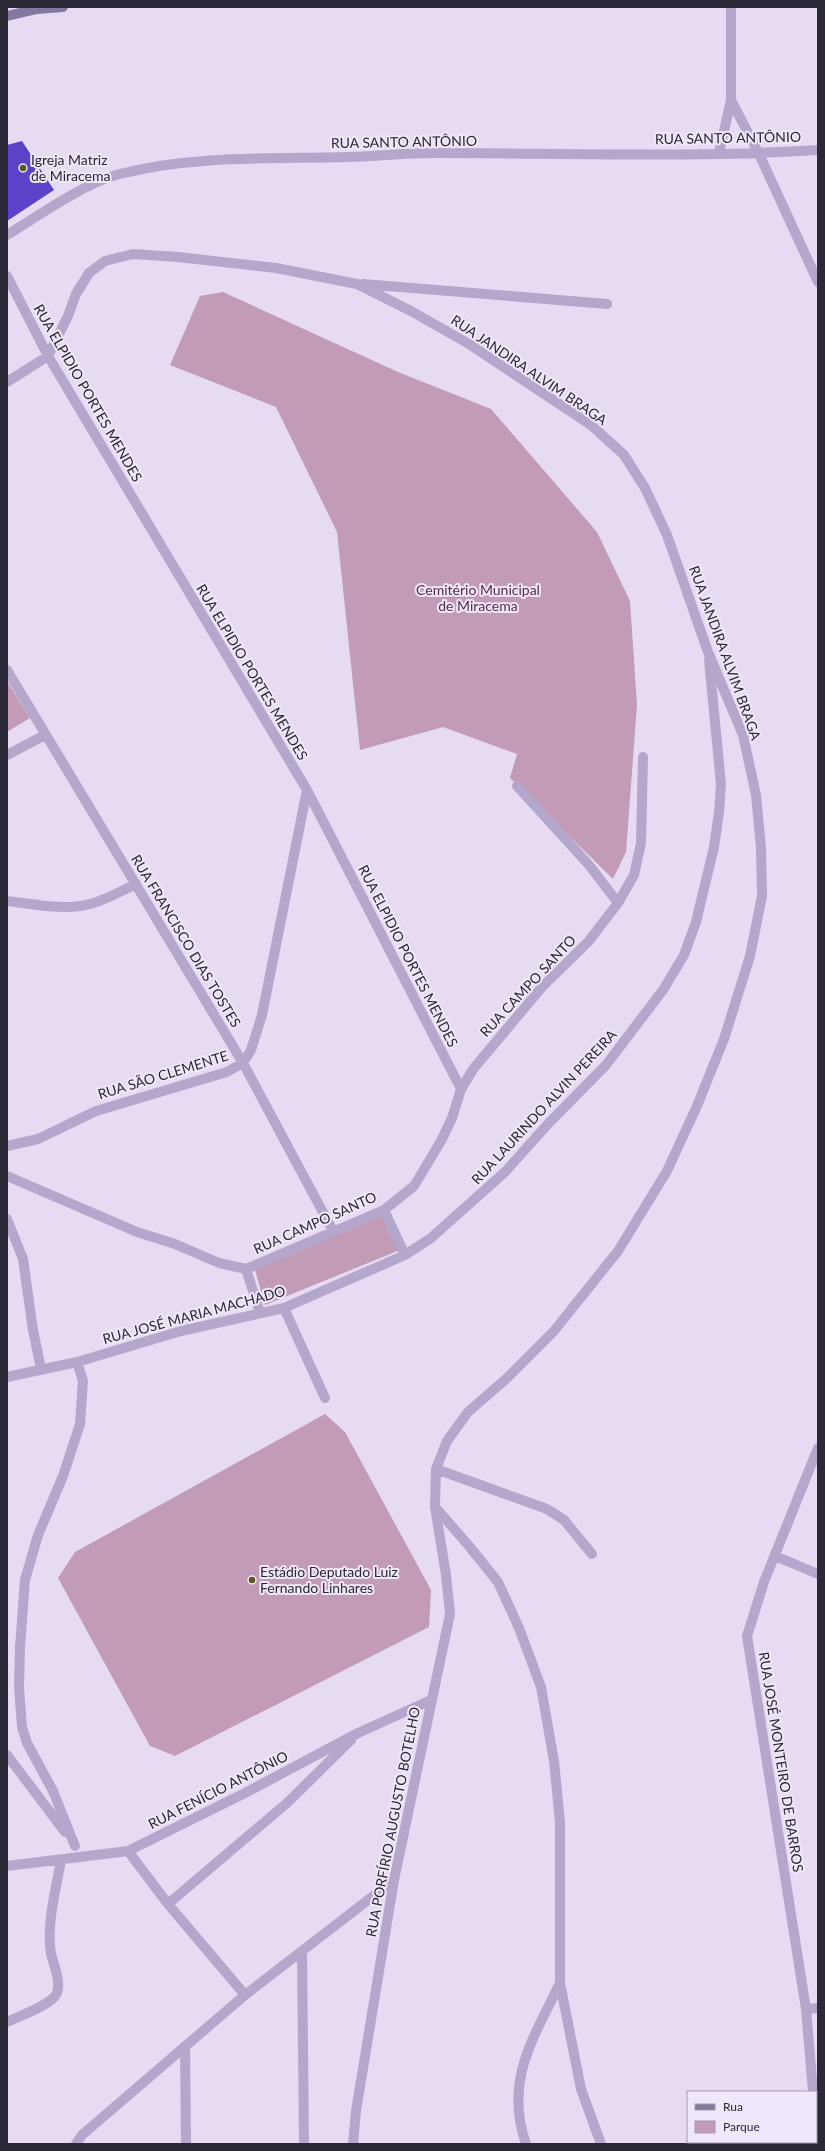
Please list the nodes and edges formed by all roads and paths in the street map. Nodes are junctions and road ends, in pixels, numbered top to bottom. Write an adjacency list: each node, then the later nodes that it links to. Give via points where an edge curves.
1 (63, 7): 3 (street, via 37,9)
2 (731, 7): 4 (street)
3 (7, 16)
4 (731, 100): 6 (street); 7 (street)
5 (818, 150): 7 (street, RUA SANTO ANTÔNIO)
6 (720, 153): 7 (street, RUA SANTO ANTÔNIO); 8 (street, RUA SANTO ANTÔNIO, via 434,153 238,159 155,167 118,174 89,187)
7 (760, 154): 10 (street)
8 (7, 235)
9 (7, 276): 13 (street, RUA ELPIDIO PORTES MENDES)
10 (818, 282)
11 (357, 284): 12 (street); 13 (street, RUA JANDIRA ALVIM BRAGA, via 276,268 133,254 105,261 89,272 76,294); 15 (street, RUA JANDIRA ALVIM BRAGA, via 469,344 592,425 624,455 645,488 667,535)
12 (606, 304)
13 (48, 356): 14 (street); 21 (street, RUA ELPIDIO PORTES MENDES)
14 (7, 382)
15 (708, 652): 33 (street, RUA LAURINDO ALVIN PEREIRA, via 721,784 719,812 714,847 696,922 684,955 663,990 606,1065 500,1177 436,1233); 42 (street, RUA JANDIRA ALVIM BRAGA, via 743,735 756,796 761,848 762,896 750,956 724,1040 667,1171 618,1251 554,1331 506,1379 468,1412 447,1441)
16 (7, 670): 17 (street, RUA FRANCISCO DIAS TOSTES)
17 (45, 735): 18 (street); 22 (street, RUA FRANCISCO DIAS TOSTES)
18 (7, 755)
19 (643, 757): 24 (street, RUA CAMPO SANTO, via 641,843 634,875)
20 (517, 786): 24 (street, via 589,865)
21 (306, 790): 25 (street, RUA SÃO CLEMENTE, via 262,1015 251,1050); 26 (street, RUA ELPIDIO PORTES MENDES)
22 (136, 884): 23 (street, via 89,904 64,907); 25 (street, RUA FRANCISCO DIAS TOSTES)
23 (7, 901)
24 (618, 903): 26 (street, RUA CAMPO SANTO, via 588,942 542,987 490,1047)
25 (243, 1064): 27 (street, RUA SÃO CLEMENTE, via 221,1074 96,1111 38,1139); 31 (street, RUA FRANCISCO DIAS TOSTES)
26 (461, 1089): 29 (street, RUA CAMPO SANTO, via 452,1118 428,1164 414,1186)
27 (7, 1146)
28 (7, 1176): 34 (street, via 137,1232 175,1244 219,1263)
29 (384, 1210): 31 (street, RUA CAMPO SANTO); 33 (street)
30 (7, 1219): 32 (street)
31 (333, 1231): 34 (street, RUA CAMPO SANTO)
32 (10, 1236): 38 (street, via 23,1258)
33 (404, 1254): 35 (street, RUA JOSÉ MARIA MACHADO)
34 (246, 1269): 36 (street)
35 (284, 1308): 36 (street, RUA JOSÉ MARIA MACHADO); 40 (street)
36 (260, 1313): 37 (street, RUA JOSÉ MARIA MACHADO, via 181,1331)
37 (77, 1362): 38 (street, RUA JOSÉ MARIA MACHADO); 50 (street, via 83,1381 80,1424 38,1535 25,1580 19,1687 22,1727 27,1743 53,1791)
38 (41, 1369): 39 (street, RUA JOSÉ MARIA MACHADO)
39 (7, 1377)
40 (324, 1398)
41 (818, 1448): 45 (street, RUA JOSÉ MONTEIRO DE BARROS)
42 (436, 1469): 43 (street, RUA JANDIRA ALVIM BRAGA); 44 (street, via 547,1509 564,1520)
43 (435, 1507): 47 (street, RUA PORFÍRIO AUGUSTO BOTELHO, via 450,1614); 58 (street, via 498,1582 519,1628 541,1687 554,1761 560,1822)
44 (592, 1554)
45 (775, 1556): 46 (street); 61 (street, RUA JOSÉ MONTEIRO DE BARROS, via 747,1636)
46 (818, 1574)
47 (431, 1700): 48 (street, RUA FENÍCIO ANTÔNIO); 55 (street, RUA PORFÍRIO AUGUSTO BOTELHO)
48 (358, 1733): 51 (street, RUA FENÍCIO ANTÔNIO); 56 (street, via 287,1803)
49 (7, 1755): 50 (street)
50 (75, 1846): 52 (street)
51 (128, 1851): 52 (street, RUA FENÍCIO ANTÔNIO); 56 (street)
52 (83, 1857): 53 (street, RUA FENÍCIO ANTÔNIO)
53 (61, 1860): 54 (street, RUA FENÍCIO ANTÔNIO); 62 (street, via 50,1932 58,1985 56,1993 45,2004)
54 (7, 1866)
55 (394, 1880): 57 (street); 70 (street, RUA PORFÍRIO AUGUSTO BOTELHO, via 356,2110)
56 (168, 1904): 59 (street)
57 (302, 1952): 59 (street); 69 (street)
58 (560, 1983): 71 (street, via 530,2045 520,2074 517,2104 519,2124); 72 (street, via 581,2089)
59 (245, 1995): 63 (street)
60 (818, 2008): 61 (street)
61 (806, 2009): 64 (street, RUA JOSÉ MONTEIRO DE BARROS)
62 (7, 2021)
63 (185, 2046): 67 (street, via 82,2135); 68 (street)
64 (813, 2091)
65 (817, 2130): 66 (street)
66 (818, 2141)
67 (76, 2144)
68 (186, 2144)
69 (304, 2144)
70 (353, 2144)
71 (526, 2144)
72 (601, 2144)

